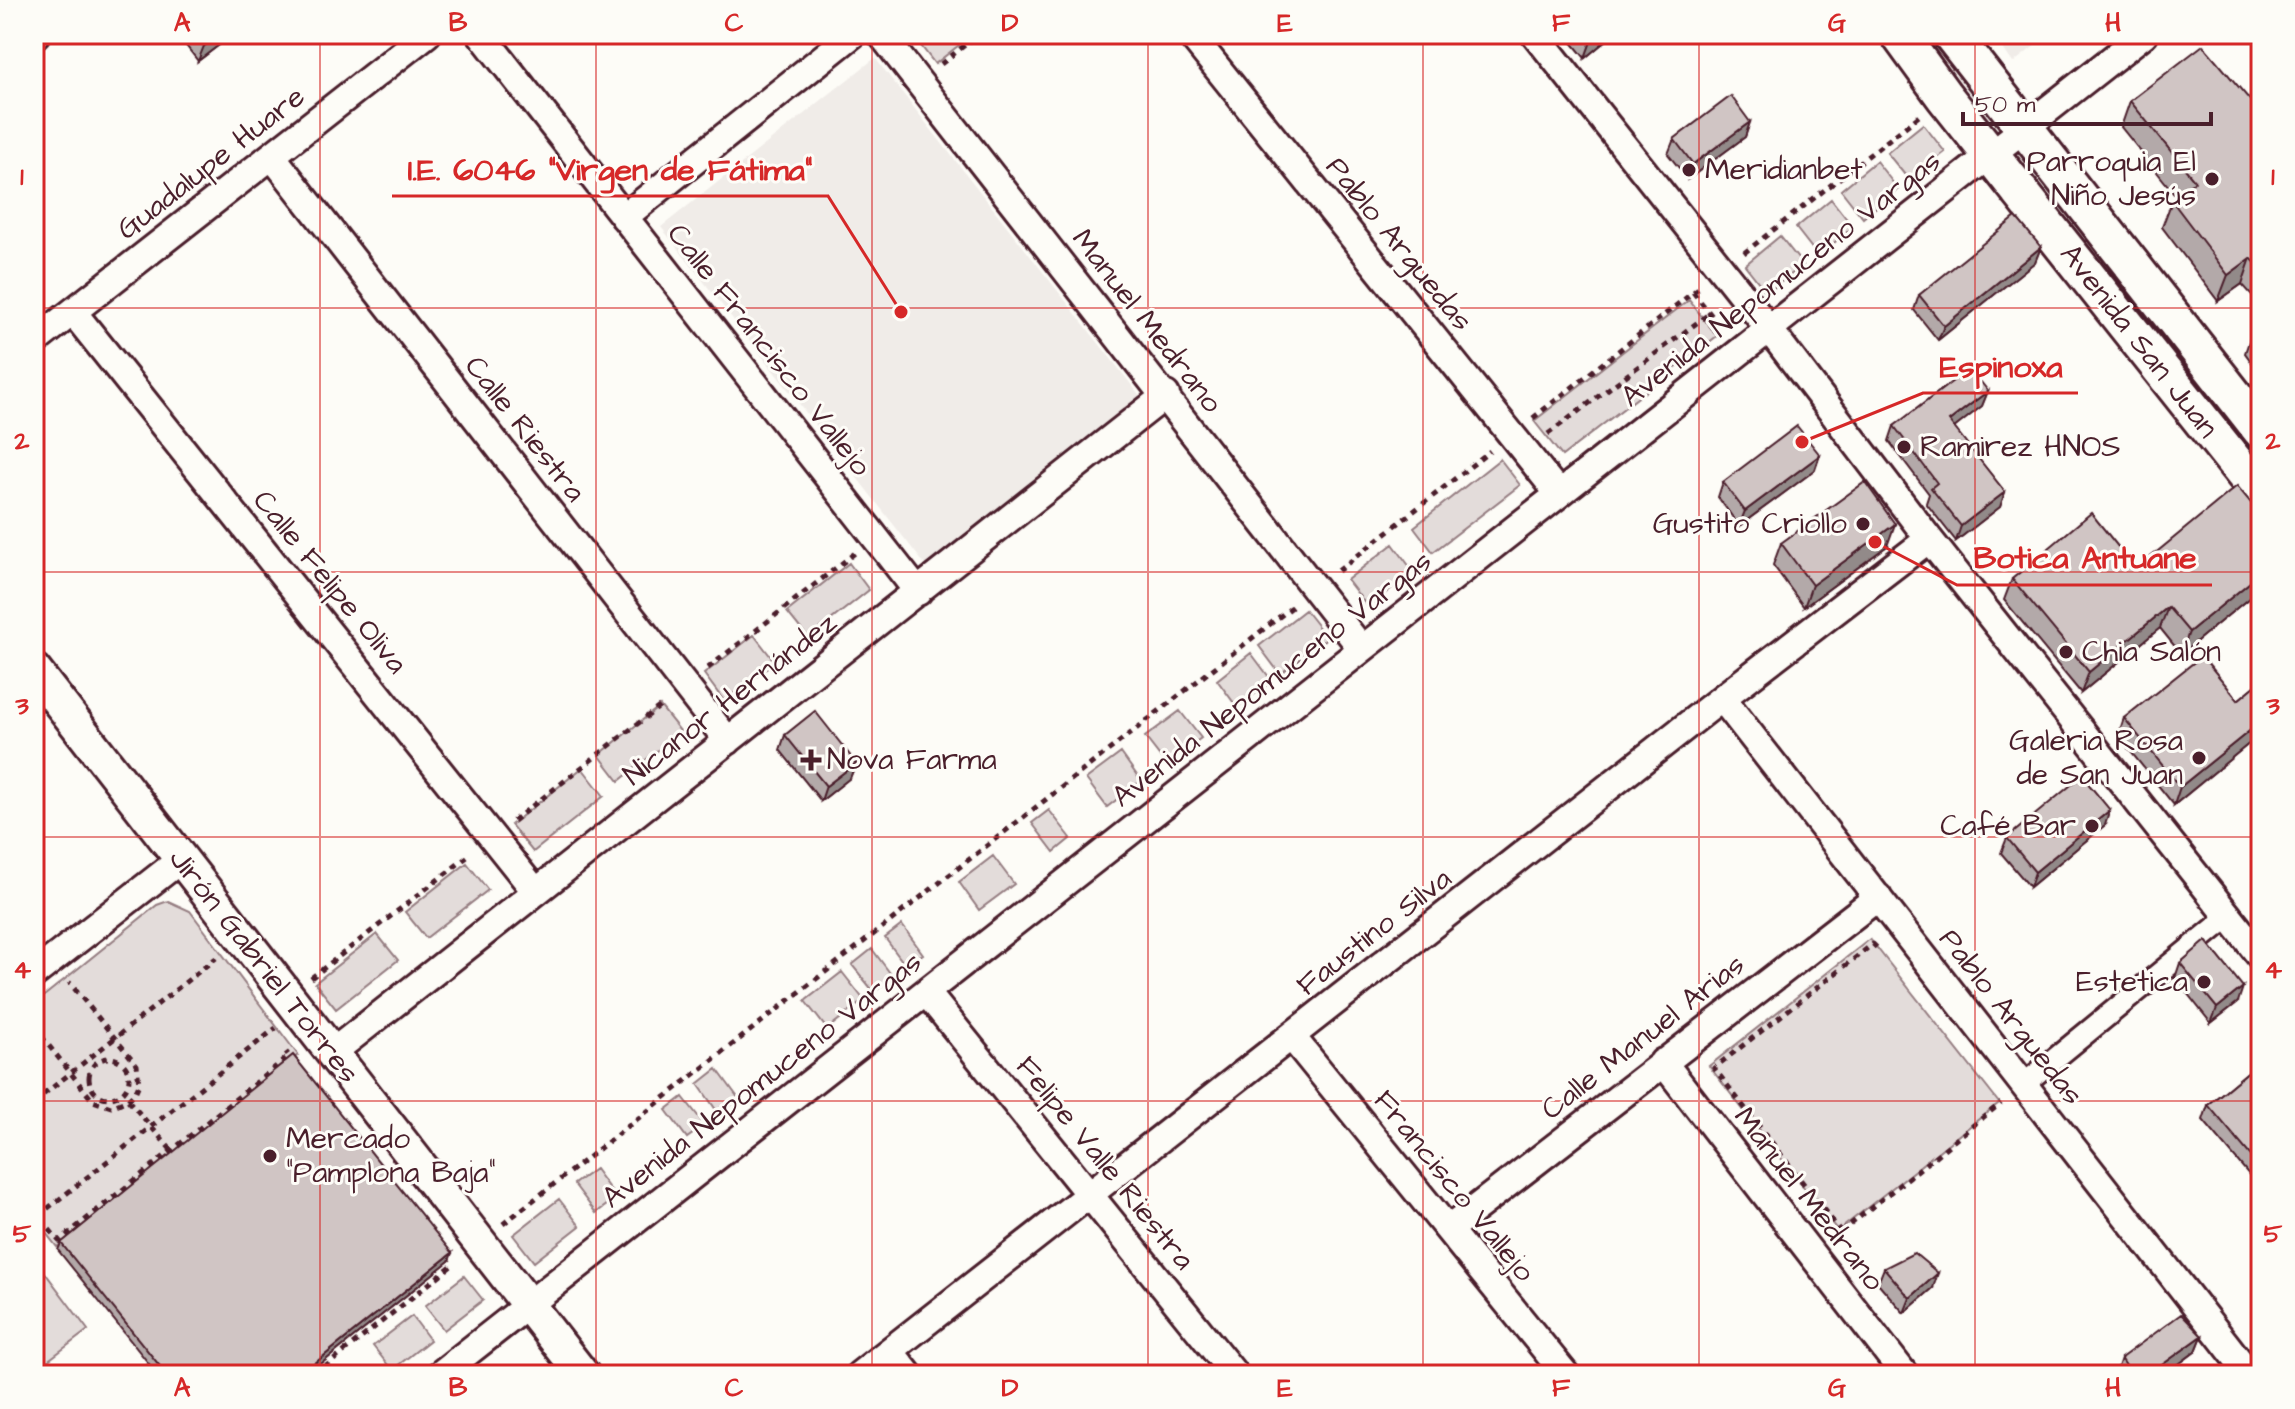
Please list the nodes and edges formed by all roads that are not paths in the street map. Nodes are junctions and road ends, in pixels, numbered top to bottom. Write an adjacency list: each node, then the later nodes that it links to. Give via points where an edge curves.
1 (427, 34): 12 (street, Guadalupe Huare)
2 (481, 34): 13 (street, Calle Francisco Vallejo)
3 (853, 34): 13 (street)
4 (881, 34): 17 (street, Manuel Medrano)
5 (1190, 34): 19 (street, Pablo Arguedas)
6 (1535, 34): 15 (street)
7 (1899, 34): 11 (main road, Avenida San Juan)
8 (1951, 34): 10 (main road, Avenida San Juan)
9 (2144, 34): 10 (street, Avenida Nepomuceno Vargas)
10 (2025, 128): 11 (street, Avenida Nepomuceno Vargas); 18 (main road, Avenida San Juan)
11 (1992, 155): 15 (street, Avenida Nepomuceno Vargas); 20 (main road, Avenida San Juan)
12 (272, 156): 14 (street, Guadalupe Huare); 26 (street, Calle Riestra)
13 (624, 217): 22 (street, Calle Francisco Vallejo)
14 (73, 312): 16 (street, Guadalupe Huare); 28 (street, Calle Felipe Oliva)
15 (1769, 329): 19 (street, Avenida Nepomuceno Vargas); 21 (street)
16 (34, 342)
17 (1166, 395): 22 (street, Nicanor Hernández); 23 (street, Manuel Medrano)
18 (2261, 430)
19 (1559, 494): 23 (street, Avenida Nepomuceno Vargas)
20 (2261, 495)
21 (1929, 539): 25 (street, Faustino Silva); 30 (street)
22 (918, 592): 26 (street, Nicanor Hernández)
23 (1362, 649): 33 (street, Avenida Nepomuceno Vargas)
24 (34, 670): 27 (street, Jirón Gabriel Torres)
25 (1722, 698): 29 (street, Pablo Arguedas); 34 (street, Faustino Silva)
26 (728, 741): 28 (street, Nicanor Hernández)
27 (180, 860): 32 (street); 35 (street, Jirón Gabriel Torres)
28 (536, 892): 35 (street, Nicanor Hernández)
29 (1878, 897): 36 (street, Calle Manuel Arias); 37 (street, Pablo Arguedas)
30 (2228, 917): 31 (street); 37 (street)
31 (2261, 957)
32 (34, 974)
33 (926, 992): 38 (street, Felipe Valle Riestra); 40 (street, Avenida Nepomuceno Vargas)
34 (1292, 1037): 38 (street, Faustino Silva); 39 (street, Francisco Vallejo)
35 (333, 1052): 40 (street, Jirón Gabriel Torres)
36 (1663, 1062): 39 (street, Calle Manuel Arias); 48 (street, Manuel Medrano)
37 (2024, 1084): 49 (street, Pablo Arguedas)
38 (1090, 1195): 41 (street, Faustino Silva); 46 (street, Felipe Valle Riestra)
39 (1449, 1229): 47 (street, Francisco Vallejo)
40 (529, 1304): 42 (street, Avenida Nepomuceno Vargas); 43 (street, Jirón Gabriel Torres)
41 (890, 1351): 44 (street, Faustino Silva); 45 (street)
42 (439, 1375)
43 (583, 1375)
44 (859, 1375)
45 (909, 1375)
46 (1235, 1375)
47 (1566, 1375)
48 (1905, 1375)
49 (2250, 1375)

